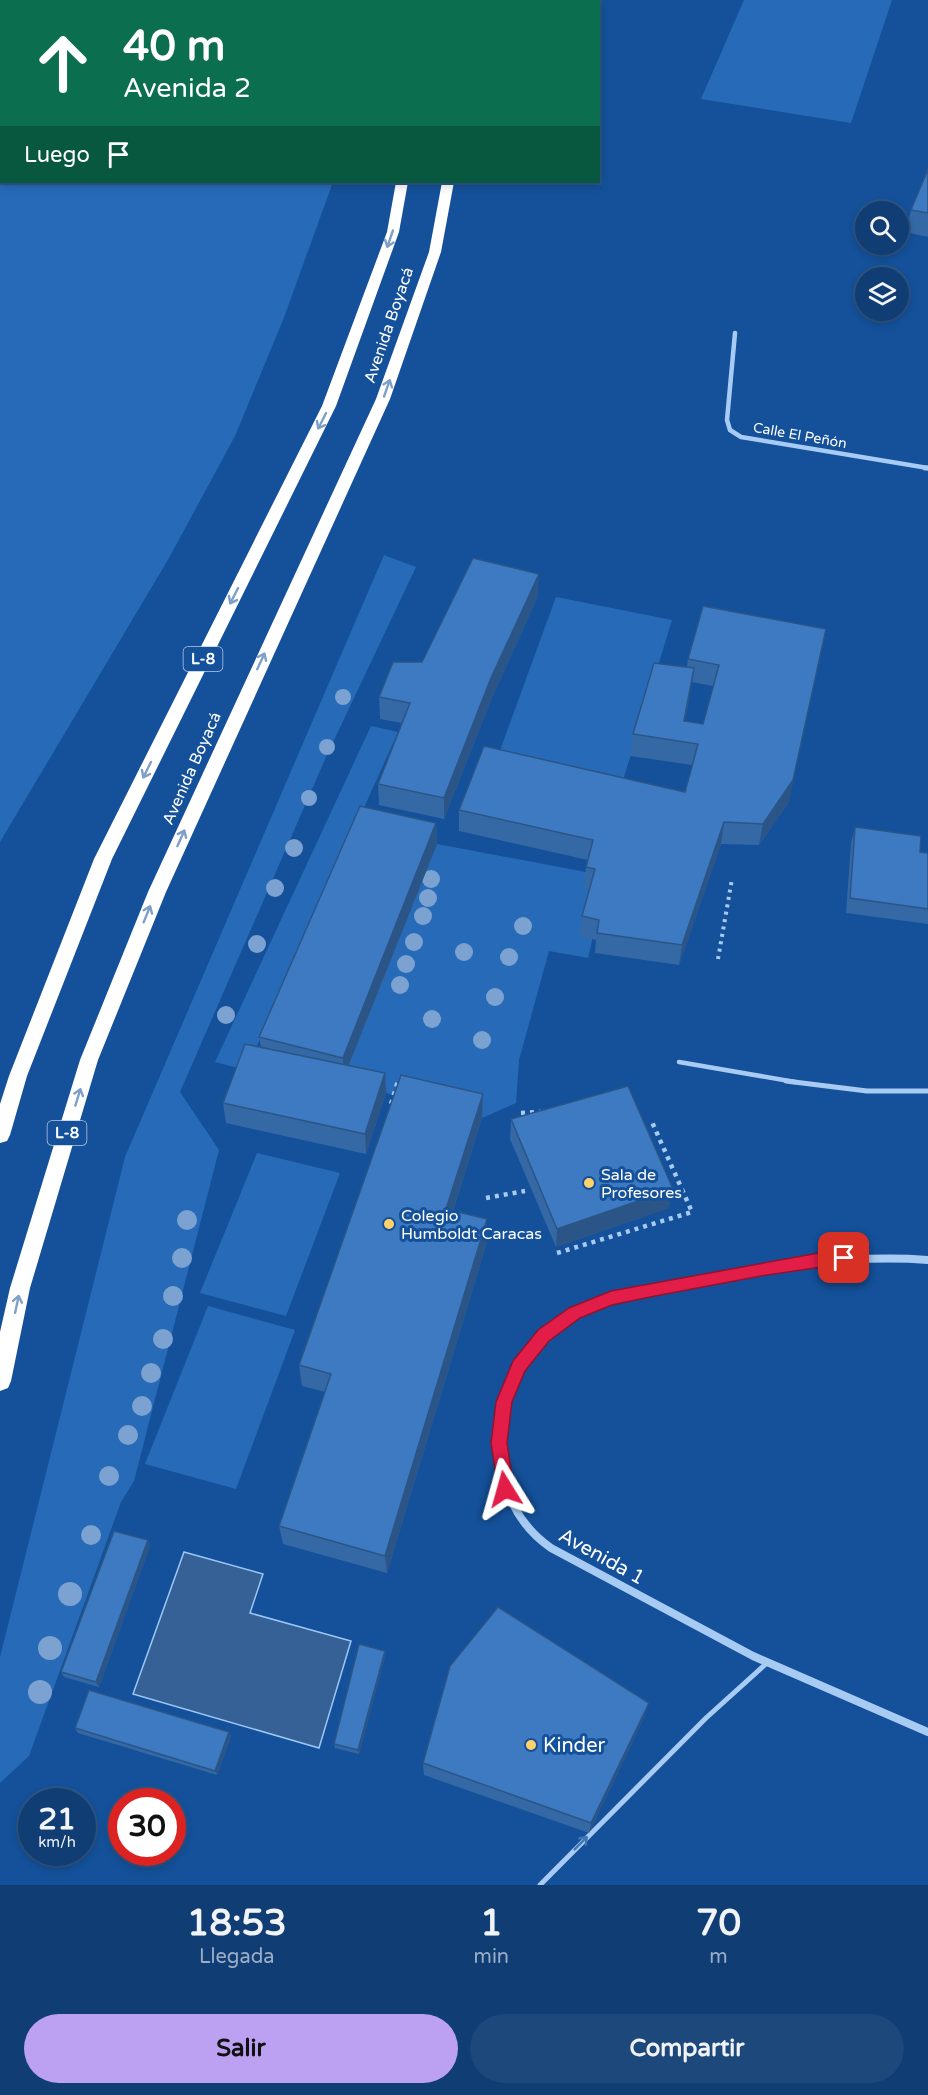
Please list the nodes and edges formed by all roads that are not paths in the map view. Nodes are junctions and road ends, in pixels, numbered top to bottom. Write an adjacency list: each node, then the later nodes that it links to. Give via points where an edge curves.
1 (402, 183): 7 (highway, Avenida Boyacá / L-8, one-way to 7, via 393,231 329,406 104,859 18,1076)
2 (448, 183): 9 (highway, Avenida Boyacá / L-8, one-way to 2, via 20,1288 89,1060 162,881 383,399 435,252)
3 (735, 333): 4 (street, Calle El Peñón, via 727,420 730,430 741,437)
4 (928, 468)
5 (679, 1062): 6 (lane, via 794,1082 905,1093)
6 (928, 1091)
7 (0, 1136)
8 (928, 1260): 10 (street, Avenida 1, via 824,1259 611,1298 575,1313 543,1335 519,1366 504,1402 499,1443 505,1489 523,1523 552,1550)
9 (0, 1381)
10 (768, 1662): 11 (street, Avenida 1); 12 (lane, one-way to 10, via 706,1718)
11 (928, 1732)
12 (540, 1885)

